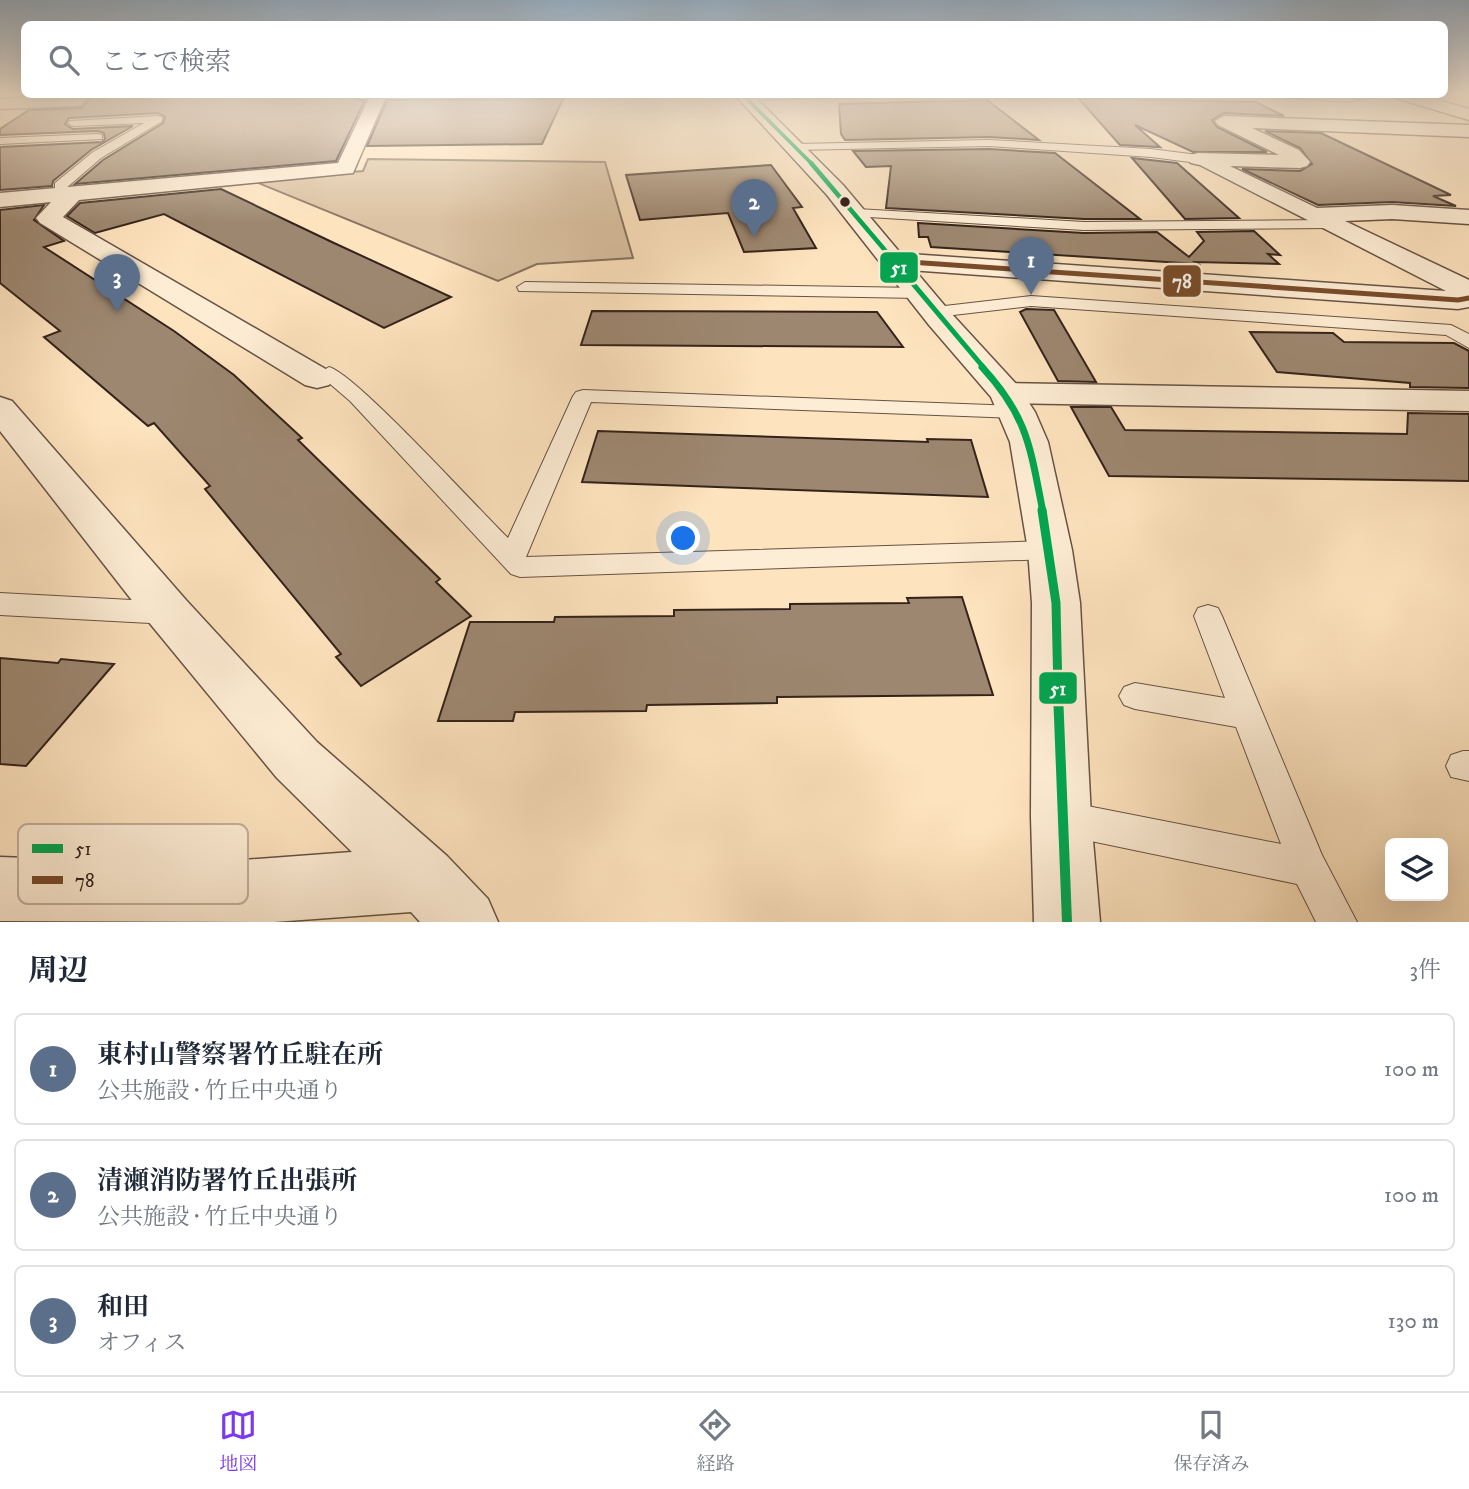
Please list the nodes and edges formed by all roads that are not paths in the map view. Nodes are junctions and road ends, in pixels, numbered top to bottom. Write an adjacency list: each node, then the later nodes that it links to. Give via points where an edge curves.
1 (110, 136): 6 (lane)
2 (131, 136): 7 (lane)
3 (361, 136): 11 (street, via 346,169)
4 (786, 136): 8 (street)
5 (1255, 136): 10 (street, via 1300,162)
6 (0, 141)
7 (115, 147): 9 (lane); 11 (lane, via 97,155)
8 (795, 147): 10 (lane, via 989,143); 13 (street)
9 (0, 151)
10 (1198, 159): 15 (street)
11 (67, 189): 12 (street); 24 (street, via 48,218)
12 (0, 200)
13 (857, 213): 15 (lane, via 1084,226); 16 (street)
14 (1469, 217): 15 (street, via 1392,212)
15 (1322, 220): 17 (street)
16 (895, 261): 21 (street); 22 (street)
17 (1429, 271): 18 (street); 20 (street)
18 (1469, 273)
19 (525, 287): 22 (lane)
20 (1469, 291)
21 (1469, 298)
22 (928, 303): 23 (lane, via 1031,301 1451,330); 26 (street)
23 (1469, 342)
24 (323, 376): 29 (lane, via 357,397)
25 (1469, 401): 26 (street)
26 (1012, 402): 28 (street, via 1029,442); 29 (lane, via 583,396)
27 (0, 408): 31 (street)
28 (1050, 550): 29 (lane, via 520,567); 35 (street, via 1056,603)
29 (512, 558)
30 (0, 604): 31 (lane)
31 (169, 613): 40 (street, via 297,760)
32 (1208, 616): 34 (lane)
33 (1135, 696): 34 (lane)
34 (1247, 715): 36 (lane)
35 (1060, 817): 36 (lane); 41 (street)
36 (1309, 868): 42 (lane)
37 (0, 890): 38 (street)
38 (18, 891)
39 (248, 897): 40 (street)
40 (445, 900)
41 (1067, 922)
42 (1337, 922)

